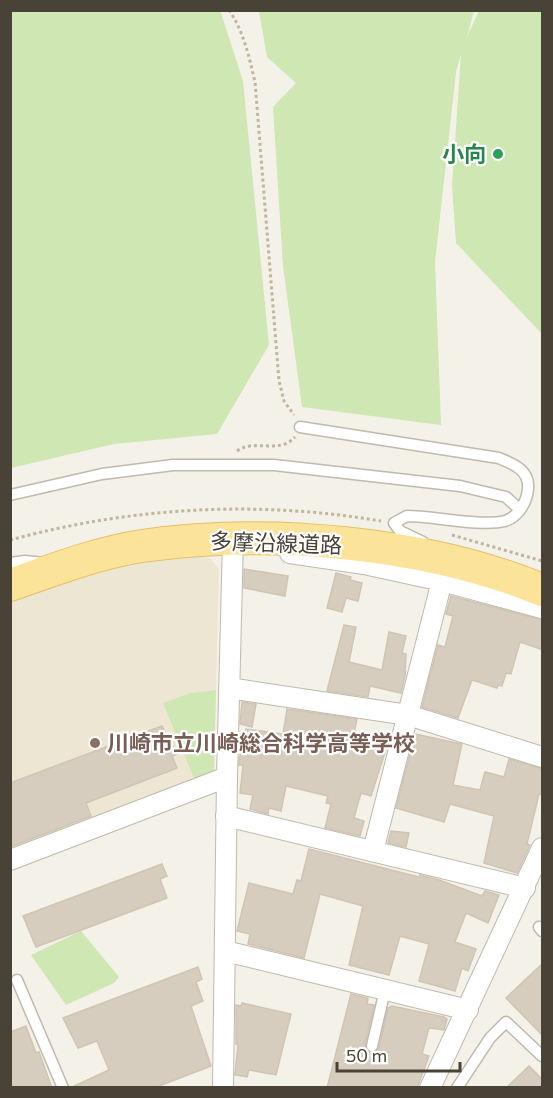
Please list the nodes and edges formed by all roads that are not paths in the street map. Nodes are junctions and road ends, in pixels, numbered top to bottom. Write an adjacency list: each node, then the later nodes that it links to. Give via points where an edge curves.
1 (300, 427): 3 (lane, via 499,458 525,474 528,492)
2 (10, 495): 3 (lane, via 102,474 173,465 274,465 460,486 506,497)
3 (520, 510): 7 (lane, via 498,522 418,516 403,517 394,523 396,528 430,547)
4 (233, 539): 6 (main road, 多摩沿線道路, via 140,546); 7 (main road, 多摩沿線道路, via 322,541); 11 (street)
5 (10, 563): 6 (lane)
6 (66, 566): 8 (main road, 多摩沿線道路)
7 (444, 571): 9 (main road, 多摩沿線道路, via 493,573); 10 (street); 12 (street)
8 (10, 585)
9 (543, 590)
10 (543, 608)
11 (229, 688): 12 (street); 14 (street)
12 (408, 715): 13 (street); 17 (street)
13 (543, 757)
14 (227, 777): 15 (street); 18 (street)
15 (226, 816): 17 (street); 20 (street)
16 (543, 848): 19 (street)
17 (373, 851): 19 (street)
18 (10, 860)
19 (525, 888): 23 (street)
20 (225, 951): 22 (street); 26 (street)
21 (17, 980): 27 (lane)
22 (385, 990): 23 (street); 24 (lane)
23 (468, 1010): 28 (street)
24 (372, 1046)
25 (543, 1056): 29 (lane, via 506,1022 490,1038)
26 (222, 1087)
27 (63, 1088)
28 (430, 1088)
29 (457, 1088)

